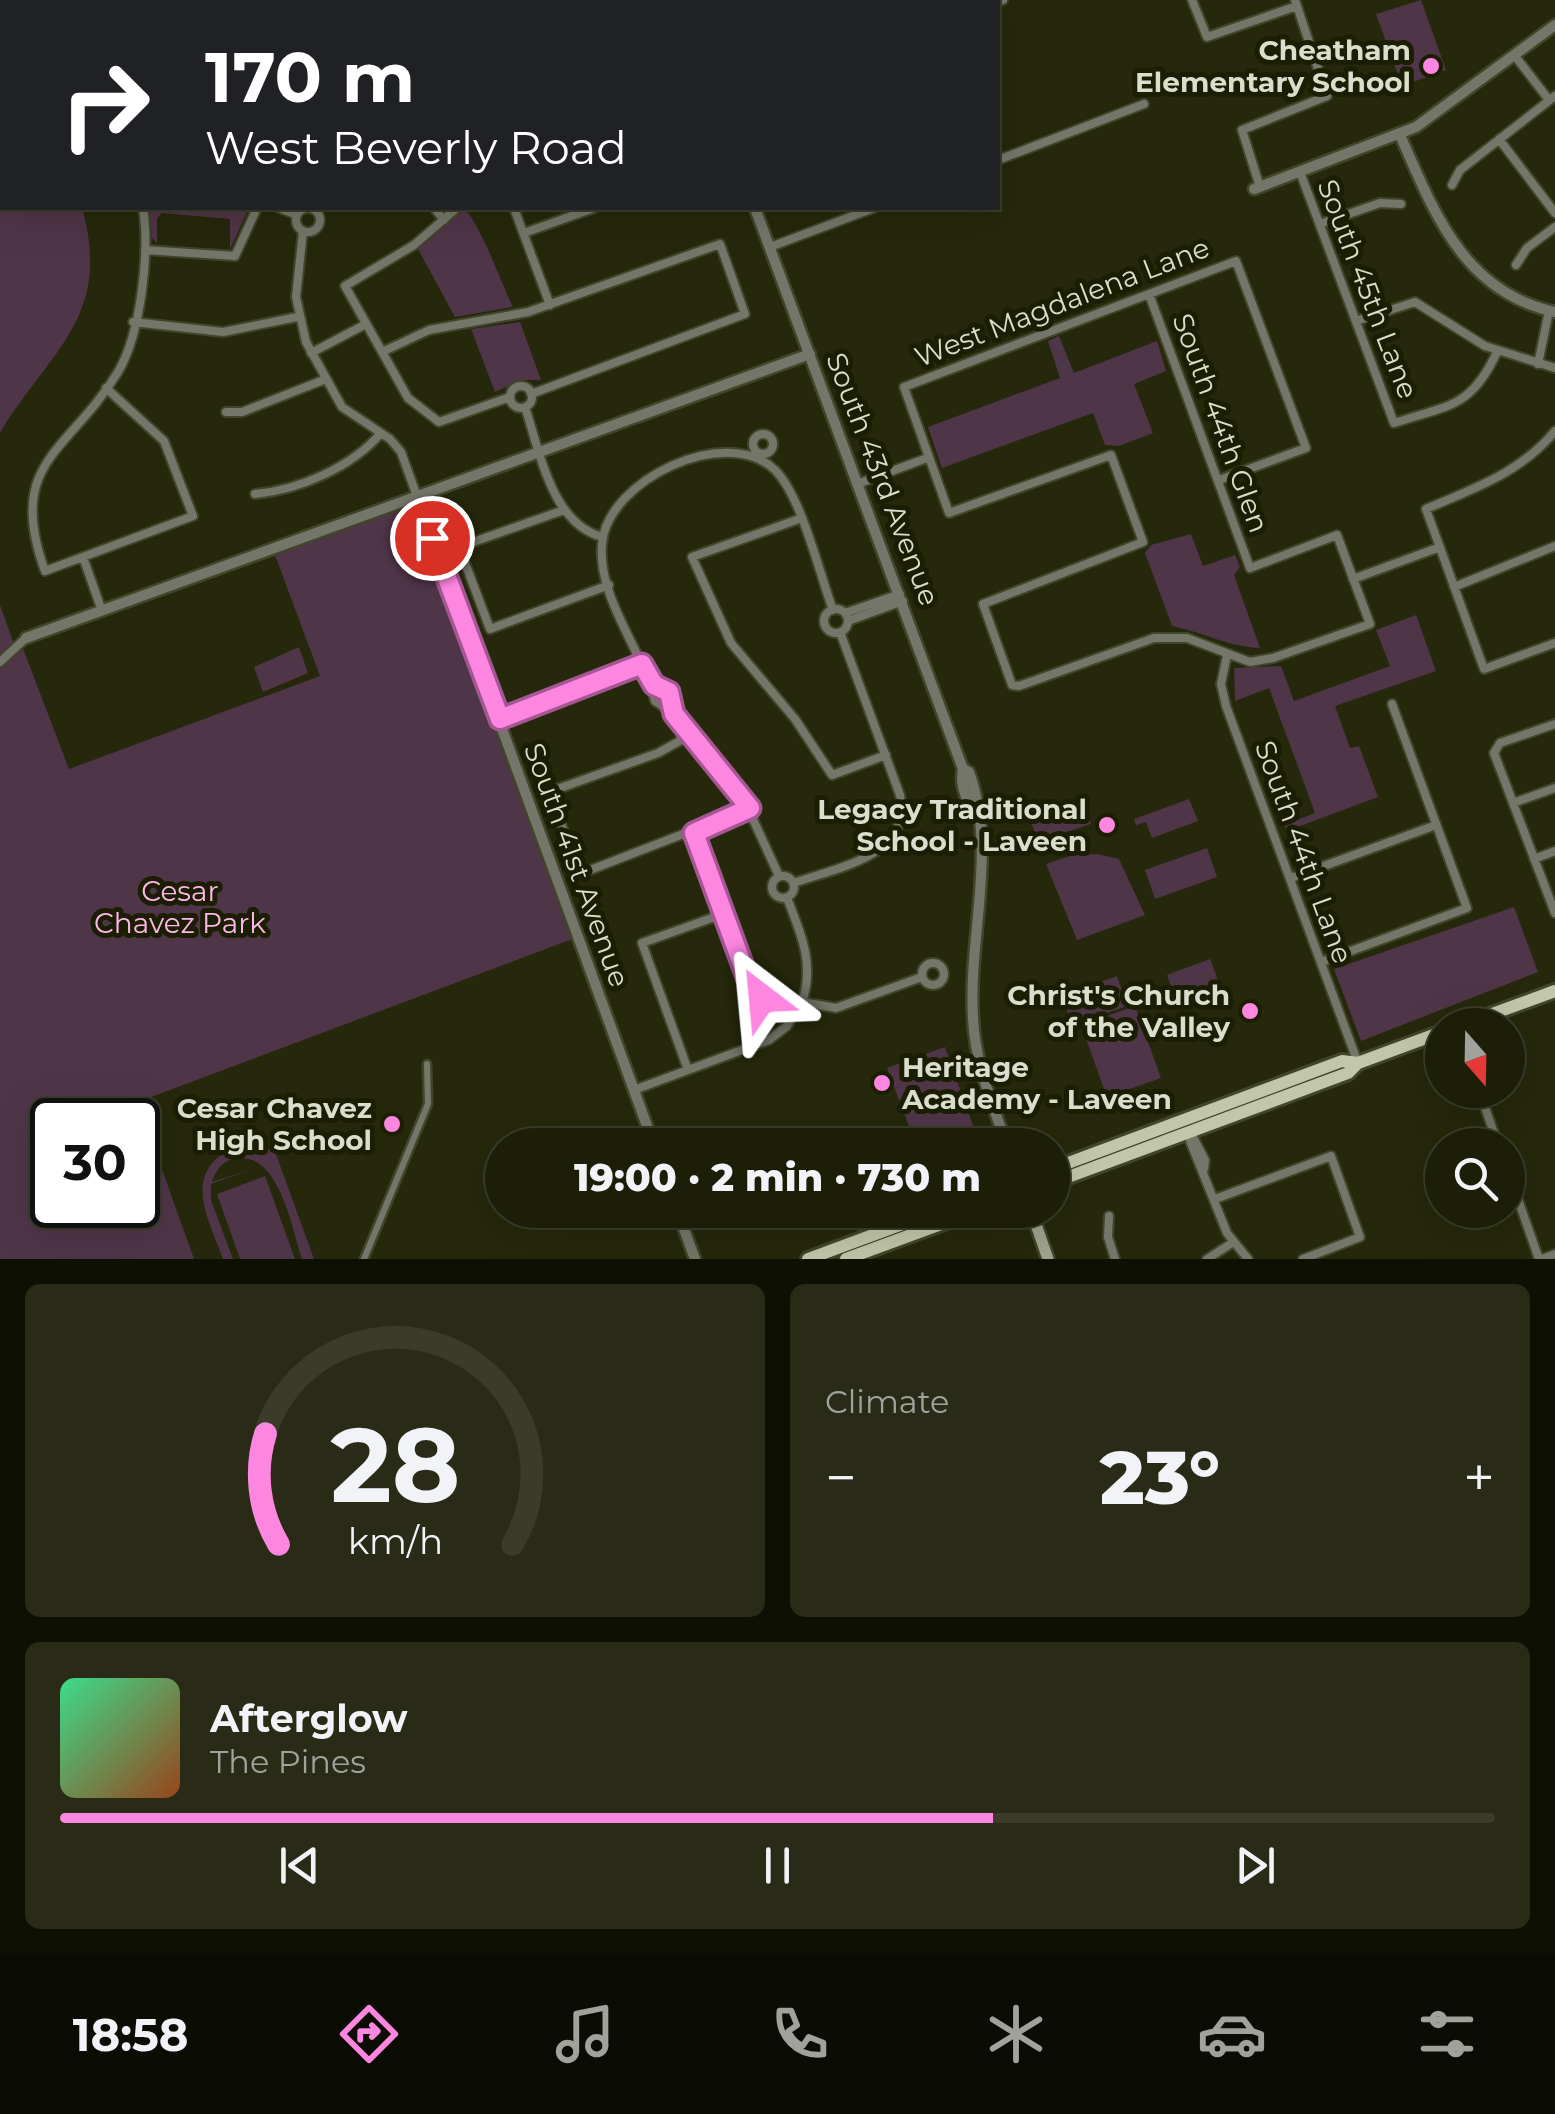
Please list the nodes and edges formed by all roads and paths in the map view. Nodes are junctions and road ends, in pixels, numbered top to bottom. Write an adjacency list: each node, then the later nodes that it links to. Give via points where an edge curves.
1 (1192, 0): 2 (street, via 1207,37)
2 (1296, 3): 12 (street, via 1328,96 1242,130)
3 (1555, 26): 4 (street)
4 (1514, 56): 5 (street); 7 (street)
5 (1552, 98): 8 (street)
6 (1144, 104): 9 (street)
7 (1400, 135): 10 (street); 37 (street, via 1464,260 1512,298)
8 (1499, 139): 11 (street, via 1460,170); 25 (street)
9 (1000, 159)
10 (1300, 172): 12 (street); 28 (street, South 45th Lane)
11 (1452, 185)
12 (1257, 188)
13 (1402, 204): 28 (street, via 1380,203)
14 (143, 210): 33 (street)
15 (257, 210): 33 (street, via 235,256)
16 (284, 210): 26 (street)
17 (308, 210): 26 (street)
18 (314, 210): 30 (street, via 319,225)
19 (436, 210): 27 (street)
20 (456, 210): 27 (street)
21 (515, 210): 31 (street)
22 (588, 210): 31 (street)
23 (756, 210): 32 (street, South 43rd Avenue)
24 (869, 210): 32 (street)
25 (1555, 213)
26 (297, 215): 30 (street)
27 (444, 220): 41 (street, via 345,286)
28 (1320, 224): 40 (street, South 45th Lane)
29 (1555, 227): 34 (street)
30 (302, 231): 38 (street, South 41st Avenue)
31 (524, 233): 36 (street)
32 (770, 247): 45 (street, South 43rd Avenue)
33 (145, 250): 39 (street)
34 (1516, 265)
35 (1149, 294): 57 (street, West Magdalena Lane, via 904,387); 58 (street, South 44th Glen); 58 (street, West Magdalena Lane, via 1236,261 1306,448)
36 (550, 305): 42 (street, via 429,330); 50 (street, via 720,244 746,314)
37 (1552, 311): 46 (street)
38 (297, 317): 39 (street, via 223,332); 44 (street, South 41st Avenue)
39 (133, 322): 49 (street)
40 (1356, 322): 43 (street, via 1415,302); 43 (street, South 45th Lane, via 1394,422 1467,397)
41 (366, 324): 42 (street); 44 (street)
42 (382, 352): 51 (street, via 408,398 439,422)
43 (1497, 352): 46 (street)
44 (311, 353): 48 (street, South 41st Avenue)
45 (810, 354): 56 (street); 59 (street, South 43rd Avenue)
46 (1538, 364): 47 (street)
47 (1555, 368)
48 (326, 379): 53 (street, via 242,412); 55 (street, South 41st Avenue, via 342,408)
49 (106, 388): 67 (street, via 52,452 31,508 45,572); 67 (street, via 164,441 193,516)
50 (532, 394): 51 (street, via 518,387); 52 (street)
51 (510, 397): 52 (street)
52 (525, 407): 56 (street)
53 (226, 412)
54 (1555, 431): 66 (street, via 1506,475 1426,508)
55 (380, 433): 60 (street, via 365,452 339,467); 61 (street, South 41st Avenue, via 400,452)
56 (540, 451): 61 (street); 62 (street)
57 (927, 458): 59 (street); 78 (street, via 949,513 1111,455 1143,542 984,604 1014,686 1154,638 1187,638)
58 (1218, 480): 68 (street, South 44th Glen, via 1250,568 1336,535)
59 (860, 483): 71 (street, South 43rd Avenue)
60 (255, 494)
61 (417, 496): 72 (street); 84 (street, South 41st Avenue)
62 (564, 510): 64 (street, via 579,529); 69 (street, via 459,547 490,629)
63 (799, 518): 64 (street, via 783,480 758,455 722,452 647,478 614,509); 73 (street); 87 (street, via 692,558 731,644 832,775)
64 (603, 538): 69 (street)
65 (1555, 546): 70 (street)
66 (1440, 547): 68 (street); 70 (street)
67 (83, 558): 72 (street)
68 (1353, 579): 78 (street, via 1370,624 1262,661)
69 (609, 585): 80 (street)
70 (1454, 587): 77 (street, via 1484,669)
71 (901, 597): 74 (street); 113 (street, South 43rd Avenue, via 981,806 974,1033)
72 (102, 610): 76 (street)
73 (832, 610): 74 (street); 75 (street, via 826,627)
74 (846, 617): 75 (street)
75 (840, 632): 87 (street)
76 (26, 638): 79 (street)
77 (1555, 643)
78 (1227, 655): 96 (street, South 44th Lane, via 1223,696)
79 (0, 662)
80 (642, 664): 81 (street); 84 (street)
81 (654, 685): 83 (street, via 655,701); 83 (street, via 669,692)
82 (1392, 704): 91 (street)
83 (674, 714): 86 (street)
84 (500, 719): 111 (street, South 41st Avenue)
85 (1555, 724): 89 (street, via 1494,747)
86 (692, 734): 90 (street); 92 (street, via 549,792 580,874)
87 (886, 755): 97 (street, via 903,808 898,832 879,851)
88 (1555, 788): 89 (street)
89 (1513, 803): 94 (street)
90 (750, 808): 92 (street); 95 (street)
91 (1436, 825): 96 (street); 101 (street, via 1467,908)
92 (694, 833): 100 (street)
93 (1555, 852): 94 (street)
94 (1534, 859): 99 (street)
95 (779, 876): 97 (street); 98 (street, via 772,889)
96 (1291, 878): 101 (street, South 44th Lane)
97 (794, 883): 98 (street)
98 (787, 898): 105 (street, via 807,954)
99 (1555, 912)
100 (723, 914): 104 (street, via 751,988); 110 (street, via 642,943)
101 (1321, 962): 108 (street, South 44th Lane)
102 (922, 976): 105 (street, via 836,1008)
103 (1555, 991): 106 (main road)
104 (762, 998)
105 (802, 1002): 110 (street, via 788,1026 769,1040)
106 (1508, 1008)
107 (1425, 1038): 108 (main road)
108 (1358, 1063): 114 (main road, via 1348,1073); 115 (main road, via 1342,1060)
109 (427, 1064): 126 (street, via 428,1104)
110 (688, 1070): 111 (street)
111 (634, 1090): 112 (street, South 41st Avenue)
112 (648, 1128)
113 (1002, 1128)
114 (1190, 1131): 116 (main road); 117 (street)
115 (1070, 1162)
116 (1070, 1176)
117 (1215, 1199): 124 (street); 134 (street, via 1331,1156 1360,1237)
118 (1109, 1216): 131 (street)
119 (1525, 1216): 135 (street)
120 (684, 1228): 127 (street)
121 (892, 1228): 128 (main road)
122 (930, 1228): 129 (main road)
123 (1037, 1228): 130 (main road)
124 (1232, 1243): 132 (street); 133 (street)
125 (1555, 1254): 135 (street)
126 (364, 1259)
127 (696, 1259)
128 (808, 1259)
129 (846, 1259)
130 (1048, 1259)
131 (1115, 1259)
132 (1207, 1259)
133 (1248, 1259)
134 (1303, 1259)
135 (1541, 1259)

